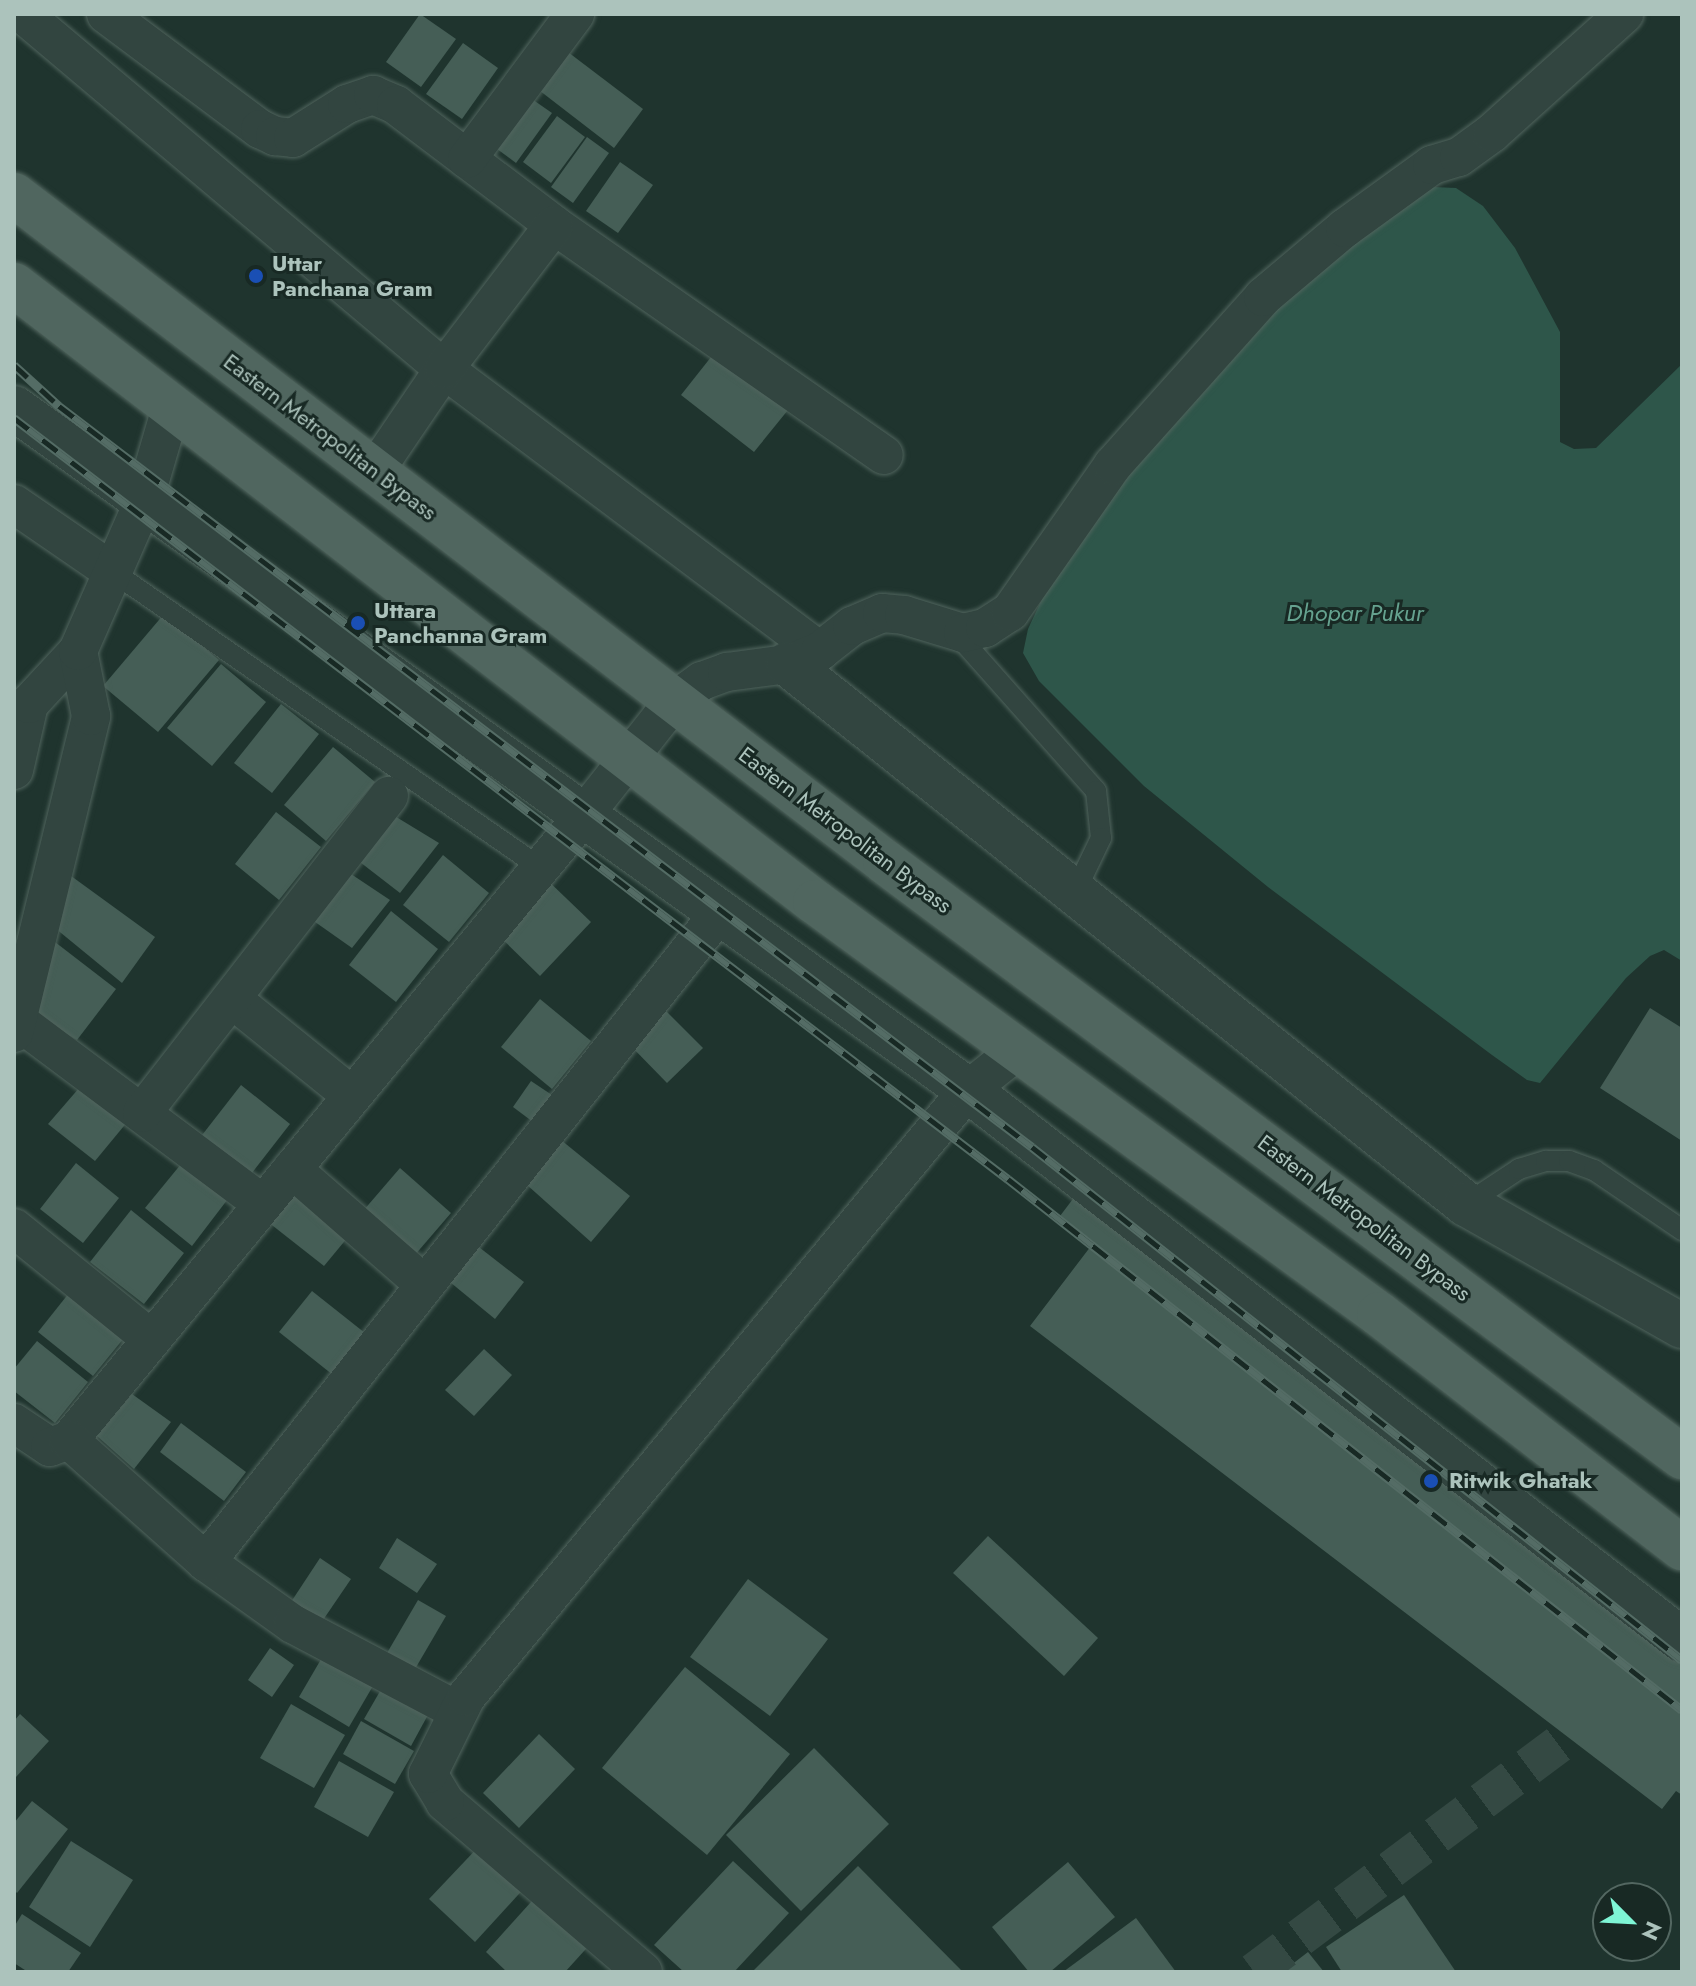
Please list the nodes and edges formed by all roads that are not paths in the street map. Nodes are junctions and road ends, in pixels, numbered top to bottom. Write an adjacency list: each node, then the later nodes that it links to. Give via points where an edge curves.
1 (23, 14): 9 (street)
2 (106, 14): 5 (street, via 275,136 293,138 347,104 373,95 396,105)
3 (575, 14): 5 (street)
4 (1624, 14): 17 (street, via 1492,133 1459,157 1432,165 1263,297 1113,465 1010,612 985,628)
5 (467, 159): 7 (street)
6 (14, 195): 13 (main road, Eastern Metropolitan Bypass)
7 (554, 225): 9 (street); 12 (street)
8 (14, 285): 11 (main road)
9 (444, 369): 13 (street); 19 (street)
10 (14, 408): 14 (street)
11 (171, 408): 14 (street); 21 (main road)
12 (884, 455)
13 (374, 472): 20 (main road, Eastern Metropolitan Bypass)
14 (144, 501): 16 (street); 24 (street)
15 (14, 504): 16 (street)
16 (113, 572): 18 (street); 25 (lane)
17 (953, 630): 19 (street, via 882,613); 26 (lane, via 1096,791 1101,838)
18 (78, 651): 22 (street, via 29,704); 29 (street, via 91,716)
19 (804, 658): 20 (street, via 727,672 702,681); 26 (street)
20 (674, 701): 21 (street); 44 (main road, Eastern Metropolitan Bypass)
21 (630, 759): 24 (street); 30 (main road)
22 (14, 770)
23 (389, 796): 28 (street)
24 (584, 815): 25 (street); 27 (street)
25 (541, 868): 32 (street)
26 (1074, 894): 36 (street)
27 (720, 912): 31 (street); 39 (street)
28 (232, 999): 32 (street); 33 (street)
29 (15, 1023): 33 (street)
30 (1017, 1051): 31 (street); 45 (main road, via 1379,1314)
31 (968, 1090): 47 (street); 48 (street)
32 (352, 1096): 34 (street)
33 (142, 1113): 35 (street)
34 (292, 1169): 35 (street); 39 (street)
35 (263, 1204): 41 (street)
36 (1466, 1204): 38 (lane, via 1519,1169 1569,1161 1594,1170); 40 (street)
37 (14, 1228): 41 (street)
38 (1682, 1230)
39 (425, 1285): 46 (street)
40 (1680, 1320)
41 (151, 1339): 43 (street)
42 (14, 1423): 43 (street, via 50,1447)
43 (69, 1440): 46 (street)
44 (1682, 1457)
45 (1682, 1548)
46 (206, 1562): 48 (street, via 293,1624)
47 (1682, 1640)
48 (458, 1711): 49 (street, via 428,1774 445,1802)
49 (643, 1972)

